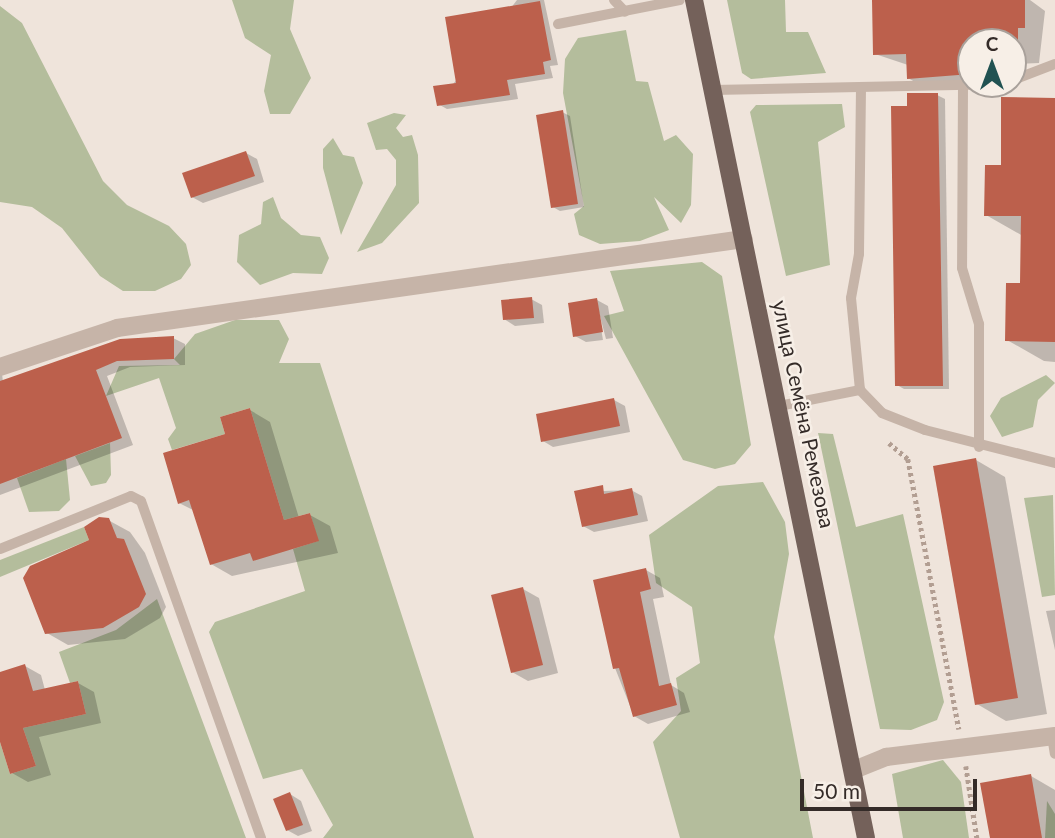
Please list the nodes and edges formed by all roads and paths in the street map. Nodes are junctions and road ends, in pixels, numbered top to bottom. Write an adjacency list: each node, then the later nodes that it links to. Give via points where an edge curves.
1 (614, 0): 4 (lane)
2 (680, 0): 4 (lane)
3 (694, 0): 10 (main road, улица Семёна Ремезова)
4 (625, 12): 5 (lane)
5 (558, 24)
6 (1055, 64): 7 (lane)
7 (1027, 75)
8 (957, 87): 9 (lane)
9 (861, 88): 10 (lane); 14 (lane, via 859,254 851,298)
10 (713, 90): 12 (main road, улица Семёна Ремезова)
11 (963, 98): 17 (lane, via 962,268 979,324)
12 (744, 239): 13 (street, via 117,328); 15 (main road, улица Семёна Ремезова)
13 (0, 367)
14 (860, 390): 15 (lane); 17 (lane, via 883,413)
15 (779, 406): 23 (main road, улица Семёна Ремезова)
16 (889, 443): 20 (path, via 908,459)
17 (979, 447): 18 (lane)
18 (1055, 463)
19 (0, 550): 24 (lane, via 131,496 141,501)
20 (960, 733)
21 (1054, 742): 23 (street, via 886,757)
22 (965, 765): 26 (path)
23 (854, 770): 25 (main road, улица Семёна Ремезова)
24 (261, 838)
25 (866, 838)
26 (977, 838)

